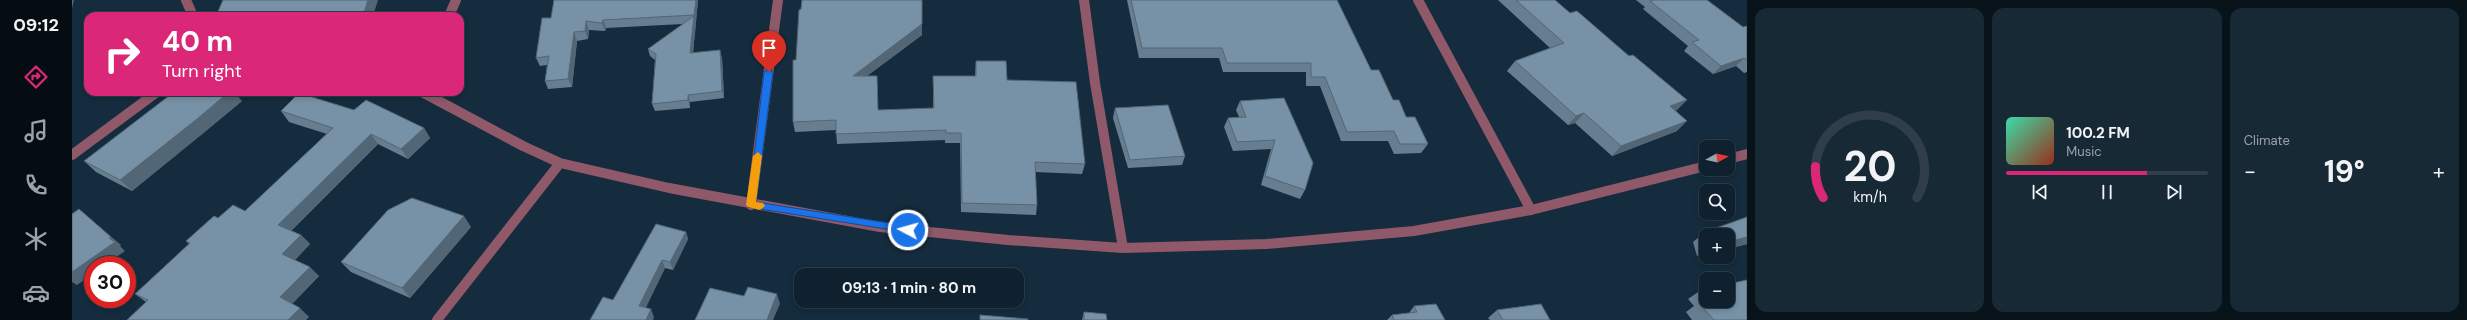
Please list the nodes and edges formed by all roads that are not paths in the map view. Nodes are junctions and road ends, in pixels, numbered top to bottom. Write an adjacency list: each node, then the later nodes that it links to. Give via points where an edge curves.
1 (186, 0): 6 (street)
2 (456, 0): 7 (street)
3 (778, 0): 15 (street)
4 (1084, 0): 17 (street)
5 (1418, 0): 16 (street)
6 (191, 12)
7 (451, 12)
8 (152, 96): 11 (street)
9 (429, 96): 13 (street)
10 (1747, 154): 12 (street)
11 (72, 155)
12 (1735, 158)
13 (560, 163): 15 (street); 18 (street)
14 (1699, 168): 16 (street)
15 (751, 205): 17 (street, via 880,227)
16 (1531, 210): 17 (street, via 1414,232 1266,244)
17 (1123, 248)
18 (437, 320)

